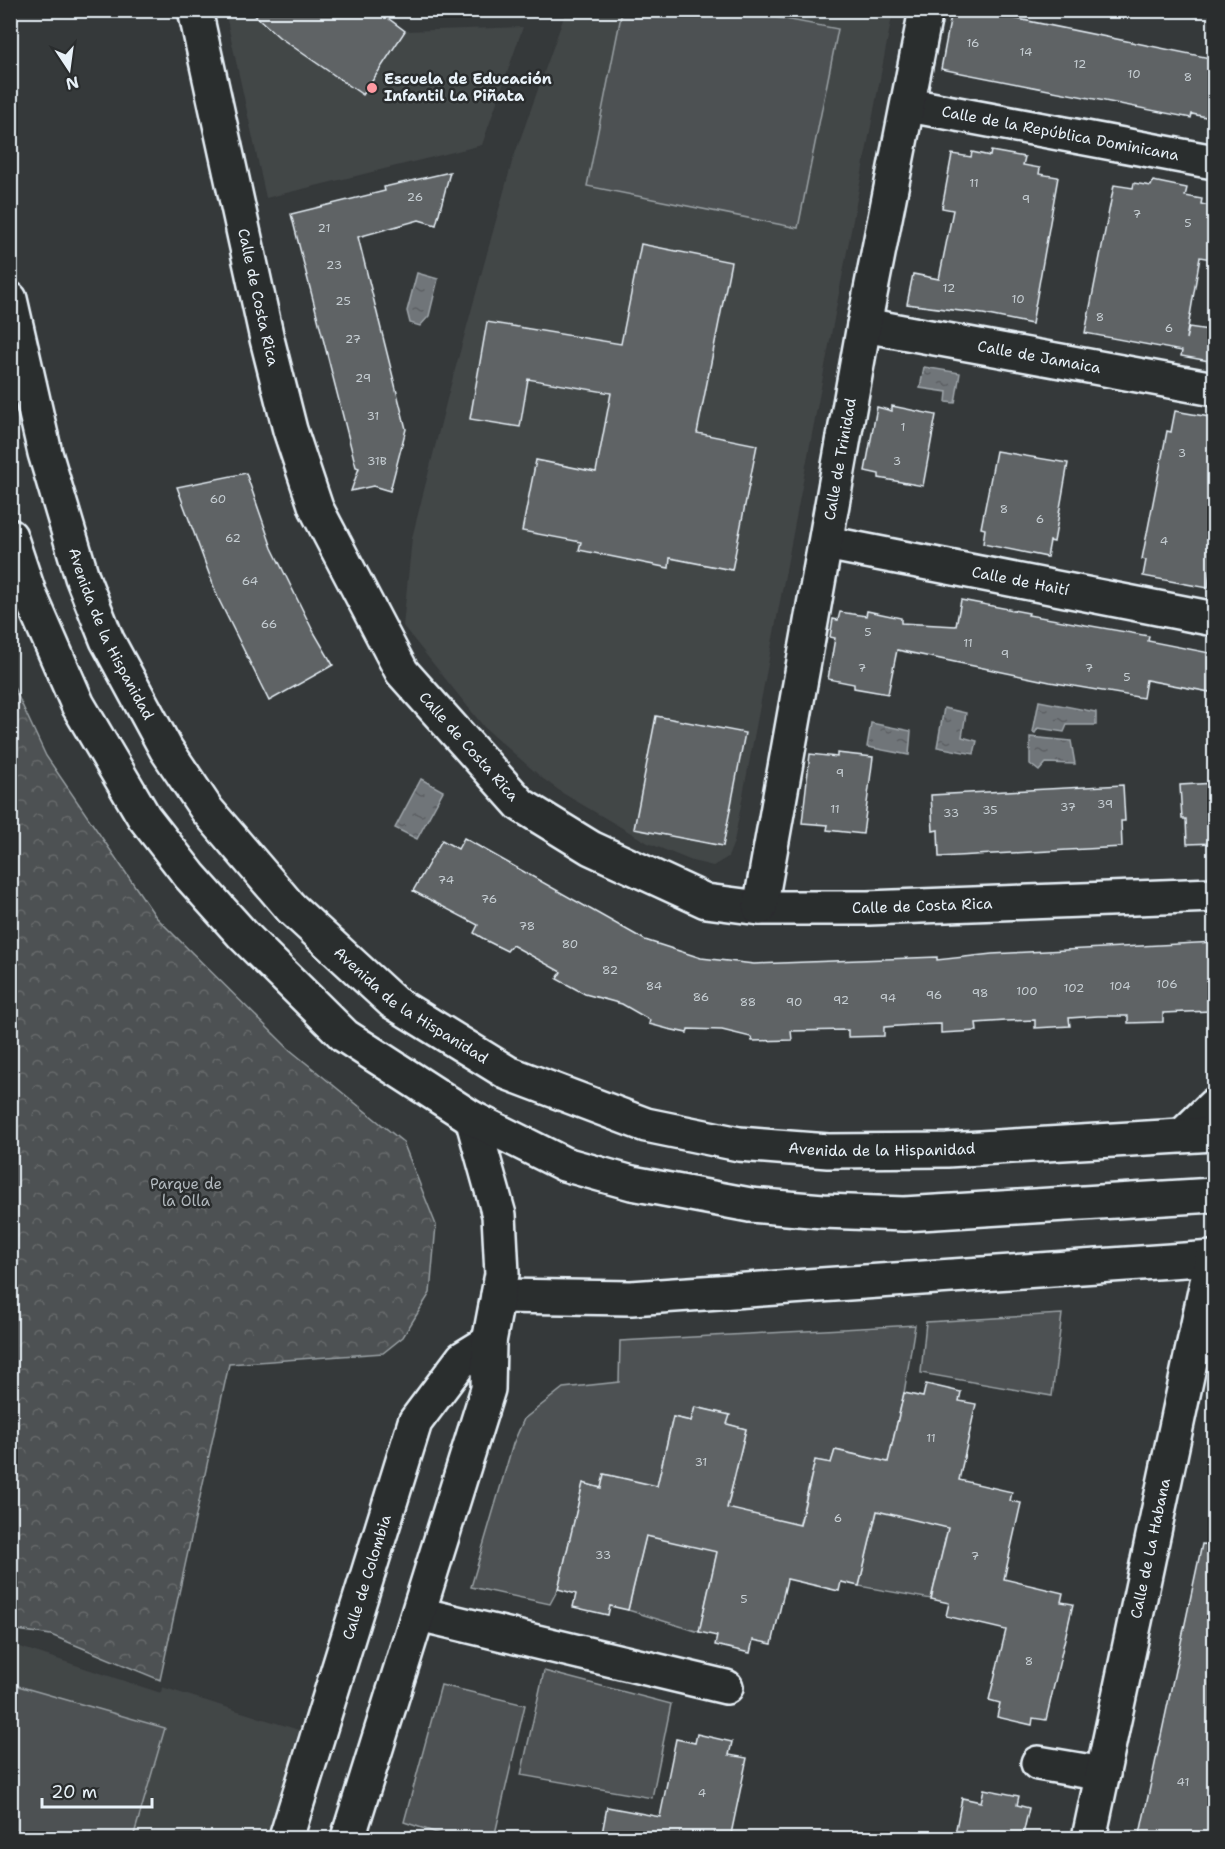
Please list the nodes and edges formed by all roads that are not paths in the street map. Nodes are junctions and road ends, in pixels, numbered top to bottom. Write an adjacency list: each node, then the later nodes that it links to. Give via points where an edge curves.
1 (195, 10): 12 (street, Calle de Costa Rica, via 290,430 316,508 402,672 521,805 591,848 706,901)
2 (926, 10): 3 (street, Calle de Trinidad)
3 (909, 105): 4 (street, Calle de la República Dominicana); 6 (street, Calle de Trinidad)
4 (1215, 162)
5 (10, 299): 15 (street, Avenida de la Hispanidad, via 45,453 82,577 107,640 166,749 207,810 291,908 393,1002 508,1073 646,1125 739,1144 828,1151 947,1150)
6 (864, 325): 7 (street, Calle de Jamaica); 9 (street, Calle de Trinidad)
7 (1215, 389)
8 (10, 536): 14 (street, via 29,593 78,705 144,817 190,876 345,1036)
9 (826, 543): 10 (street, Calle de Haití); 12 (street, Calle de Trinidad)
10 (1215, 619)
11 (1215, 895): 12 (street, Calle de Costa Rica, via 868,908)
12 (760, 908)
13 (1215, 1105): 15 (street)
14 (472, 1119): 16 (street, via 564,1164 632,1184 750,1205 904,1214); 18 (street, via 499,1215 502,1274)
15 (1199, 1134)
16 (1215, 1195)
17 (1213, 1258): 18 (street, via 631,1298); 23 (street, Calle de La Habana)
18 (498, 1296): 19 (street)
19 (489, 1342): 20 (street, via 488,1389); 24 (street, Calle de Colombia, via 463,1358 415,1422)
20 (419, 1614): 21 (street); 25 (street)
21 (726, 1687)
22 (1038, 1763): 23 (street)
23 (1103, 1774): 26 (street, Calle de La Habana)
24 (286, 1839)
25 (348, 1839)
26 (1089, 1839)

